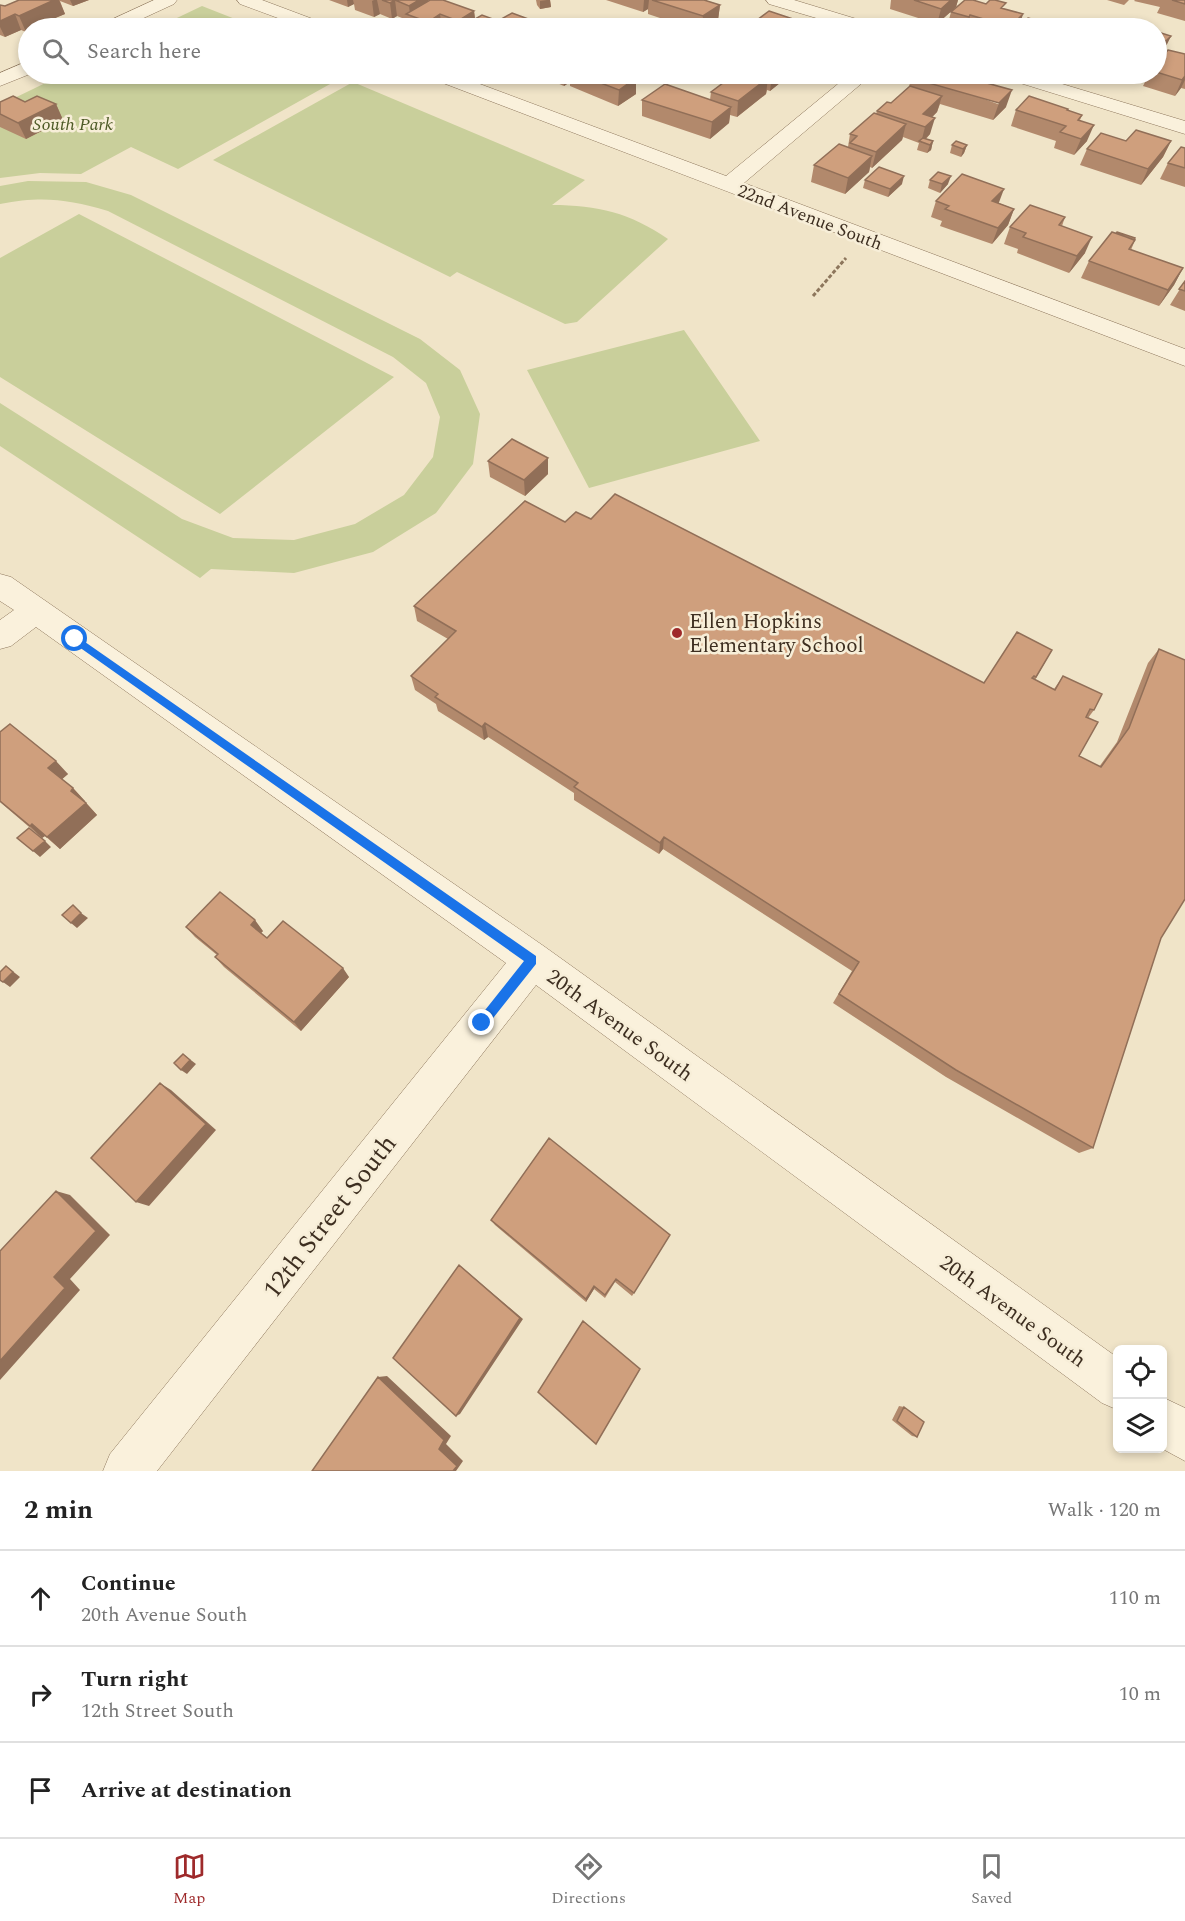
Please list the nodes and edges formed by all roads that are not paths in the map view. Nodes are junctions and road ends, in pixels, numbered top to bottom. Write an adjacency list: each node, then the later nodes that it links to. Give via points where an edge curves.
1 (168, 0): 4 (street)
2 (246, 0): 5 (street)
3 (775, 0): 6 (street)
4 (129, 18)
5 (294, 18)
6 (834, 18)
7 (18, 72): 8 (street)
8 (0, 80)
9 (463, 84): 13 (street, 22nd Avenue South)
10 (849, 84): 13 (street)
11 (1043, 84): 12 (street)
12 (1185, 128)
13 (728, 186): 14 (street, 22nd Avenue South)
14 (1185, 358)
15 (0, 585): 16 (street, 20th Avenue South)
16 (35, 610): 17 (street); 18 (street, 20th Avenue South)
17 (0, 637)
18 (532, 960): 19 (street, 20th Avenue South); 22 (street, 12th Street South)
19 (1113, 1383)
20 (1167, 1424): 21 (street)
21 (1185, 1437)
22 (127, 1471)

